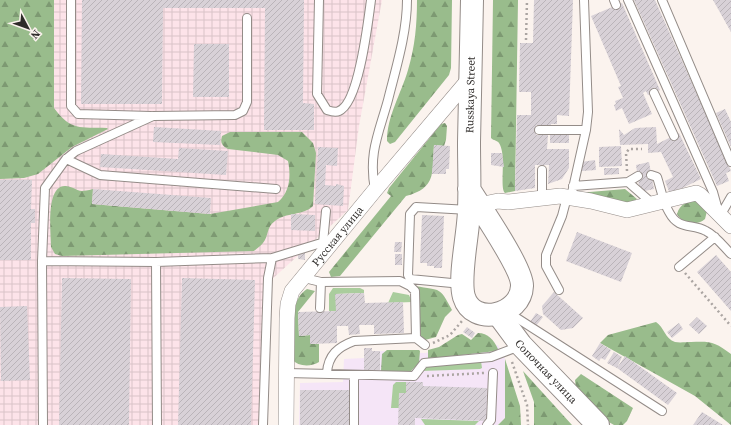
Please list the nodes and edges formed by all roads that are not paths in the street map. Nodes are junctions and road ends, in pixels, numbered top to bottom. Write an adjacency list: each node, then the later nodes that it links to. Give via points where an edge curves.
1 (71, 0): 12 (lane, via 72,106 78,114)
2 (319, 0): 3 (lane, via 317,94 326,110 331,112 338,112 344,107 353,93 361,64)
3 (371, 0)
4 (407, 0): 23 (lane, via 399,53 373,152 372,177)
5 (472, 0): 10 (main road, Russkaya Street)
6 (584, 0): 14 (lane, via 588,112)
7 (628, 0): 30 (lane)
8 (662, 0): 17 (lane)
9 (248, 18): 12 (lane, via 247,102 243,111 235,115)
10 (470, 78): 23 (street, Русская улица); 27 (main road, Russkaya Street)
11 (654, 93): 15 (lane)
12 (153, 116): 16 (lane, via 76,151)
13 (539, 130): 14 (lane)
14 (586, 130): 24 (lane)
15 (674, 136)
16 (66, 159): 22 (lane, via 100,175); 35 (lane, via 45,188)
17 (731, 162)
18 (542, 170): 26 (lane)
19 (652, 175): 28 (lane, via 657,177)
20 (638, 176): 21 (lane)
21 (628, 182): 24 (lane); 28 (lane)
22 (276, 189)
23 (375, 190): 32 (street, Русская улица)
24 (570, 193): 26 (street); 28 (street, via 627,210); 41 (lane, via 546,255 546,266)
25 (731, 197): 30 (lane)
26 (542, 198): 27 (street, via 508,202)
27 (472, 201): 40 (main road); 40 (lane, via 416,207 410,214 410,279); 43 (main road, via 513,261 521,278 521,294 512,306)
28 (659, 203): 30 (street, via 692,188); 31 (lane, via 682,226 705,230)
29 (326, 212): 32 (lane)
30 (726, 221)
31 (715, 237): 33 (lane); 37 (lane)
32 (329, 241): 34 (lane); 38 (street, Русская улица)
33 (731, 254)
34 (272, 258): 36 (lane); 54 (lane, via 268,278)
35 (42, 261): 36 (lane); 52 (lane)
36 (156, 262): 53 (lane)
37 (679, 267)
38 (304, 278): 39 (lane); 47 (street, Русская улица, via 292,291 288,304)
39 (321, 282): 42 (lane); 44 (lane, via 400,281 410,286 414,291)
40 (462, 284): 43 (main road, via 465,301 471,309 480,314)
41 (559, 290)
42 (320, 308)
43 (502, 313): 46 (main road, Сопочная улица); 51 (lane)
44 (416, 338): 45 (lane); 48 (lane, via 354,341 345,344 333,353 327,364)
45 (425, 345)
46 (521, 345): 50 (lane, via 491,357 424,363 414,376); 58 (main road, Сопочная улица)
47 (287, 373): 48 (lane); 55 (street, Русская улица)
48 (327, 373): 50 (lane)
49 (493, 373): 57 (lane, via 492,420)
50 (354, 376): 56 (lane)
51 (662, 411)
52 (42, 425)
53 (157, 425)
54 (263, 425)
55 (286, 425)
56 (354, 425)
57 (487, 425)
58 (598, 425)

